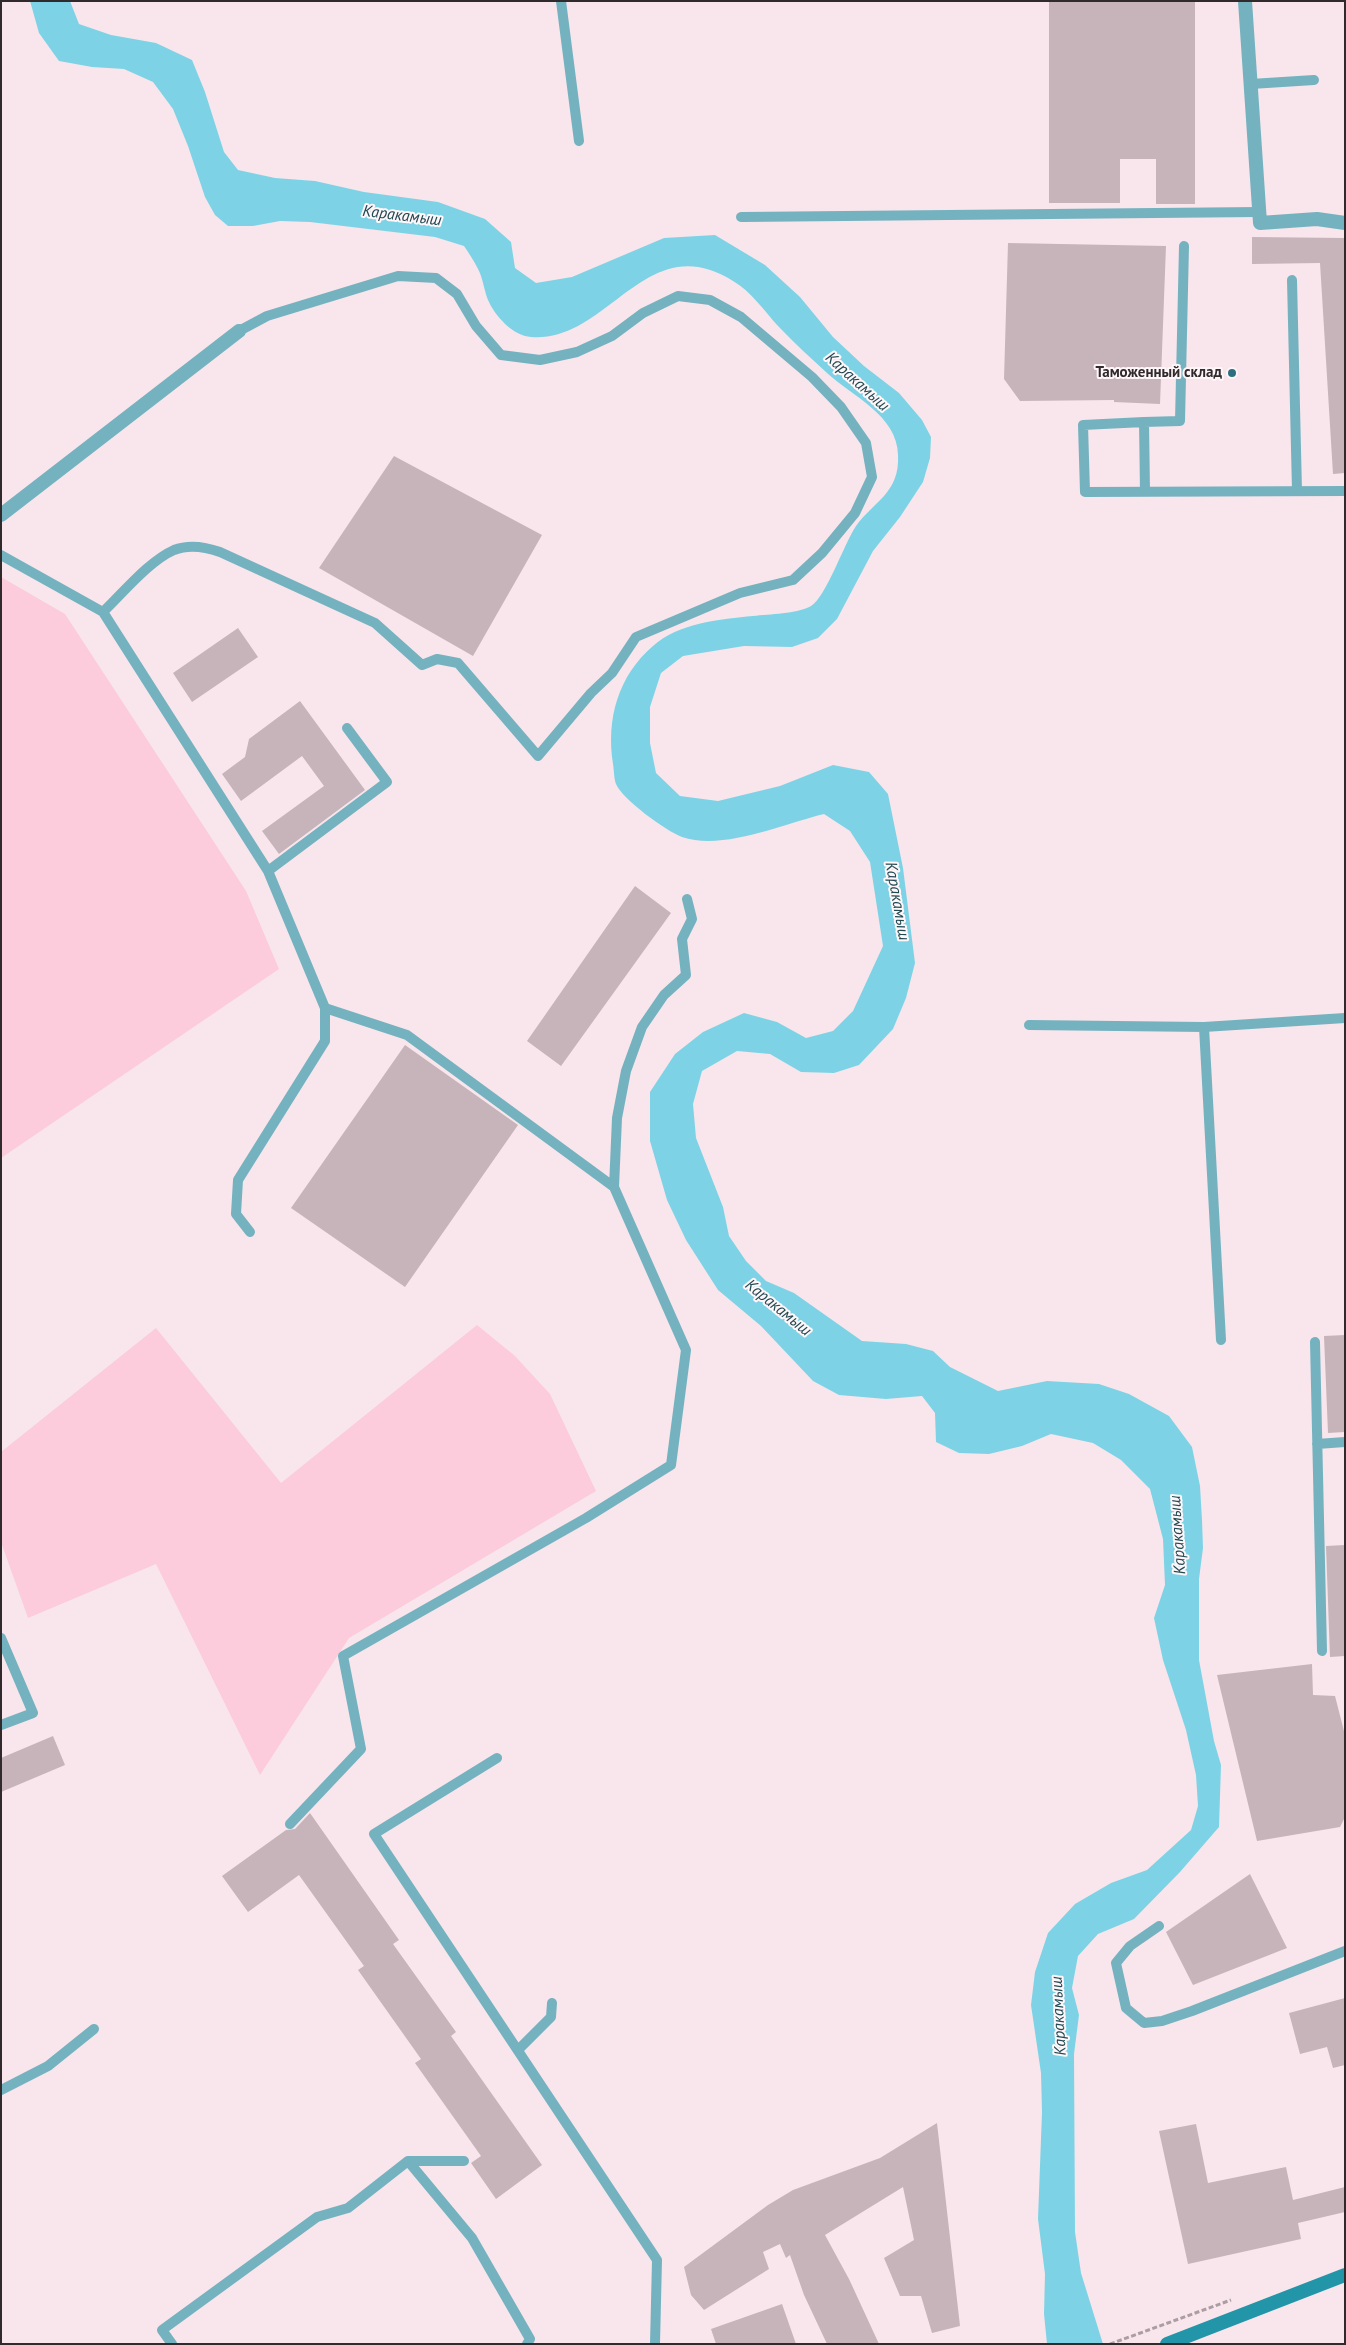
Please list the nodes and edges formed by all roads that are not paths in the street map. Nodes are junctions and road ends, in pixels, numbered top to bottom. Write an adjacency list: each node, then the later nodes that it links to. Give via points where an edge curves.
1 (561, 1): 5 (lane)
2 (1245, 1): 4 (street)
3 (1314, 80): 4 (lane)
4 (1250, 84): 6 (street)
5 (579, 141)
6 (1259, 212): 7 (lane); 8 (street, via 1260,223 1317,219)
7 (741, 217)
8 (1345, 223)
9 (1184, 246): 12 (lane, via 1180,421)
10 (1292, 280): 13 (lane)
11 (239, 331): 16 (street); 18 (lane, via 267,316 398,276 436,278 457,294 476,326 501,355 540,360 577,352 612,336 643,313 678,296 710,300 741,318 812,377 841,407 866,443 872,477 855,512 822,553 793,580 740,593 636,637 612,673 538,756 458,663 437,659 422,665 376,623 202,546 174,550 151,566)
12 (1144, 422): 15 (lane); 15 (lane, via 1083,425 1085,492)
13 (1297, 491): 14 (lane); 15 (lane)
14 (1345, 491)
15 (1145, 492)
16 (1, 516)
17 (1, 555): 18 (lane)
18 (103, 612): 20 (lane)
19 (347, 728): 20 (lane, via 387,782)
20 (268, 871): 22 (lane)
21 (687, 899): 26 (lane, via 692,919 682,939 686,975 664,995 642,1027 626,1071 617,1118)
22 (325, 1008): 26 (lane, via 407,1035); 27 (lane, via 326,1041 238,1180 236,1214)
23 (1345, 1018): 25 (lane)
24 (1029, 1025): 25 (lane)
25 (1204, 1027): 28 (lane)
26 (614, 1187): 36 (lane, via 686,1350 671,1465 586,1518 343,1656 361,1749)
27 (250, 1232)
28 (1221, 1340)
29 (1315, 1342): 31 (lane)
30 (1345, 1442): 31 (lane)
31 (1317, 1444): 33 (lane)
32 (1, 1638): 34 (lane, via 33,1713)
33 (1322, 1651)
34 (1, 1725)
35 (497, 1758): 41 (lane, via 374,1834)
36 (290, 1824)
37 (1159, 1926): 38 (lane, via 1130,1946 1116,1963 1126,2008 1144,2023 1192,2011)
38 (1345, 1951)
39 (552, 2003): 41 (lane, via 551,2018)
40 (94, 2029): 42 (lane, via 48,2066)
41 (518, 2050): 48 (lane, via 658,2260)
42 (1, 2090)
43 (408, 2161): 44 (lane); 46 (lane, via 348,2208 317,2217 162,2330); 47 (lane, via 472,2238 530,2339)
44 (464, 2161)
45 (1345, 2275): 49 (main road)
46 (172, 2344)
47 (527, 2344)
48 (655, 2344)
49 (1167, 2344)

